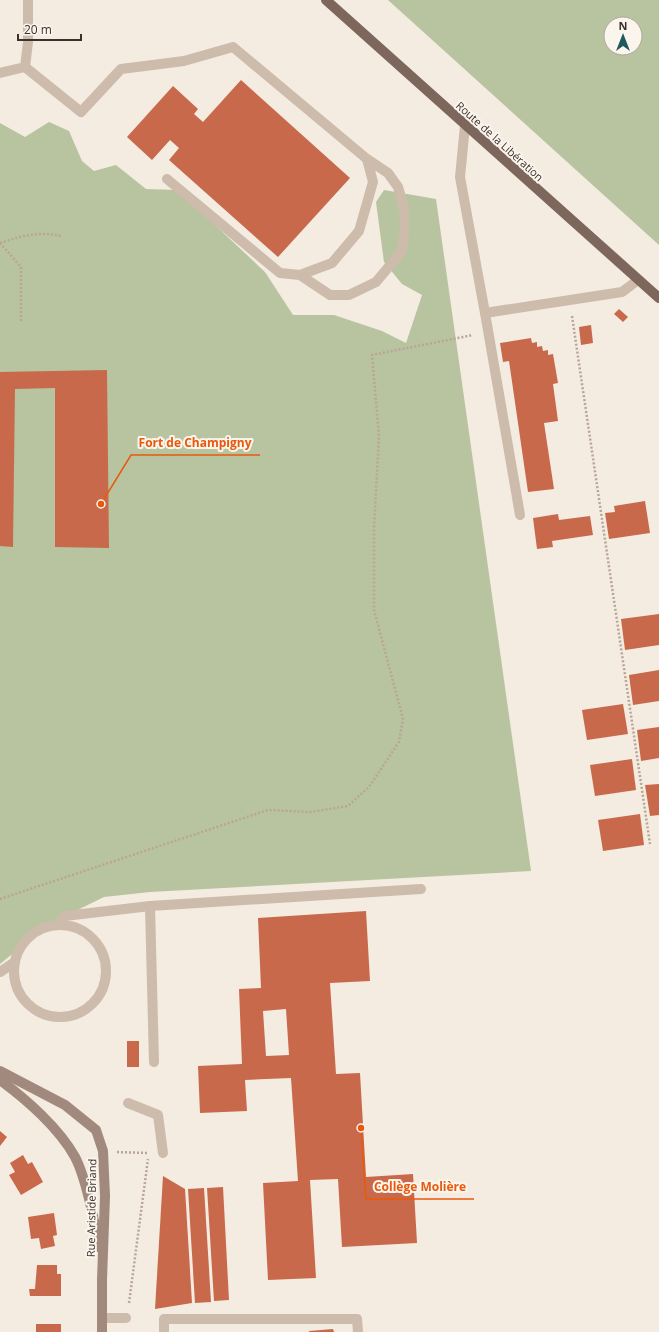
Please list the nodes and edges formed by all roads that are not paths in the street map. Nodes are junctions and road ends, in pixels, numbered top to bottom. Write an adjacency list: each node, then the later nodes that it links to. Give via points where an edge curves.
1 (28, 0): 3 (lane)
2 (326, 0): 5 (main road, Route de la Libération)
3 (25, 67): 4 (lane); 6 (lane, via 81,112 121,69 184,61 233,47)
4 (0, 73)
5 (465, 126): 9 (main road, Route de la Libération); 11 (lane, via 460,177)
6 (367, 159): 8 (lane, via 373,182 359,231 332,263); 8 (lane, via 388,173 398,187 405,224 402,251 376,282 349,295 330,295)
7 (167, 179): 8 (lane, via 280,273)
8 (300, 275)
9 (638, 280): 10 (main road, Route de la Libération); 11 (lane, via 622,292)
10 (659, 298)
11 (485, 313): 12 (lane)
12 (520, 515)
13 (420, 889): 14 (lane)
14 (150, 906): 15 (lane, via 65,916); 18 (lane)
15 (57, 925): 16 (lane, via 34,933 25,941); 16 (lane, via 69,926 90,936 104,956 106,980 95,1001 86,1009 64,1017 40,1012 22,997 14,975)
16 (15, 962): 17 (lane)
17 (0, 972)
18 (154, 1062)
19 (0, 1071): 23 (street, Rue Aristide Briand, via 65,1105 96,1130 103,1151 105,1196)
20 (0, 1080): 23 (street, Rue Aristide Briand, via 24,1098 53,1128 75,1157 88,1194)
21 (128, 1103): 22 (lane, via 158,1115)
22 (163, 1153)
23 (102, 1280): 24 (street, Rue Aristide Briand)
24 (102, 1318): 25 (lane); 26 (street, Rue Aristide Briand)
25 (126, 1318)
26 (102, 1332)
27 (164, 1332): 28 (lane, via 164,1319 357,1319)
28 (358, 1332)

